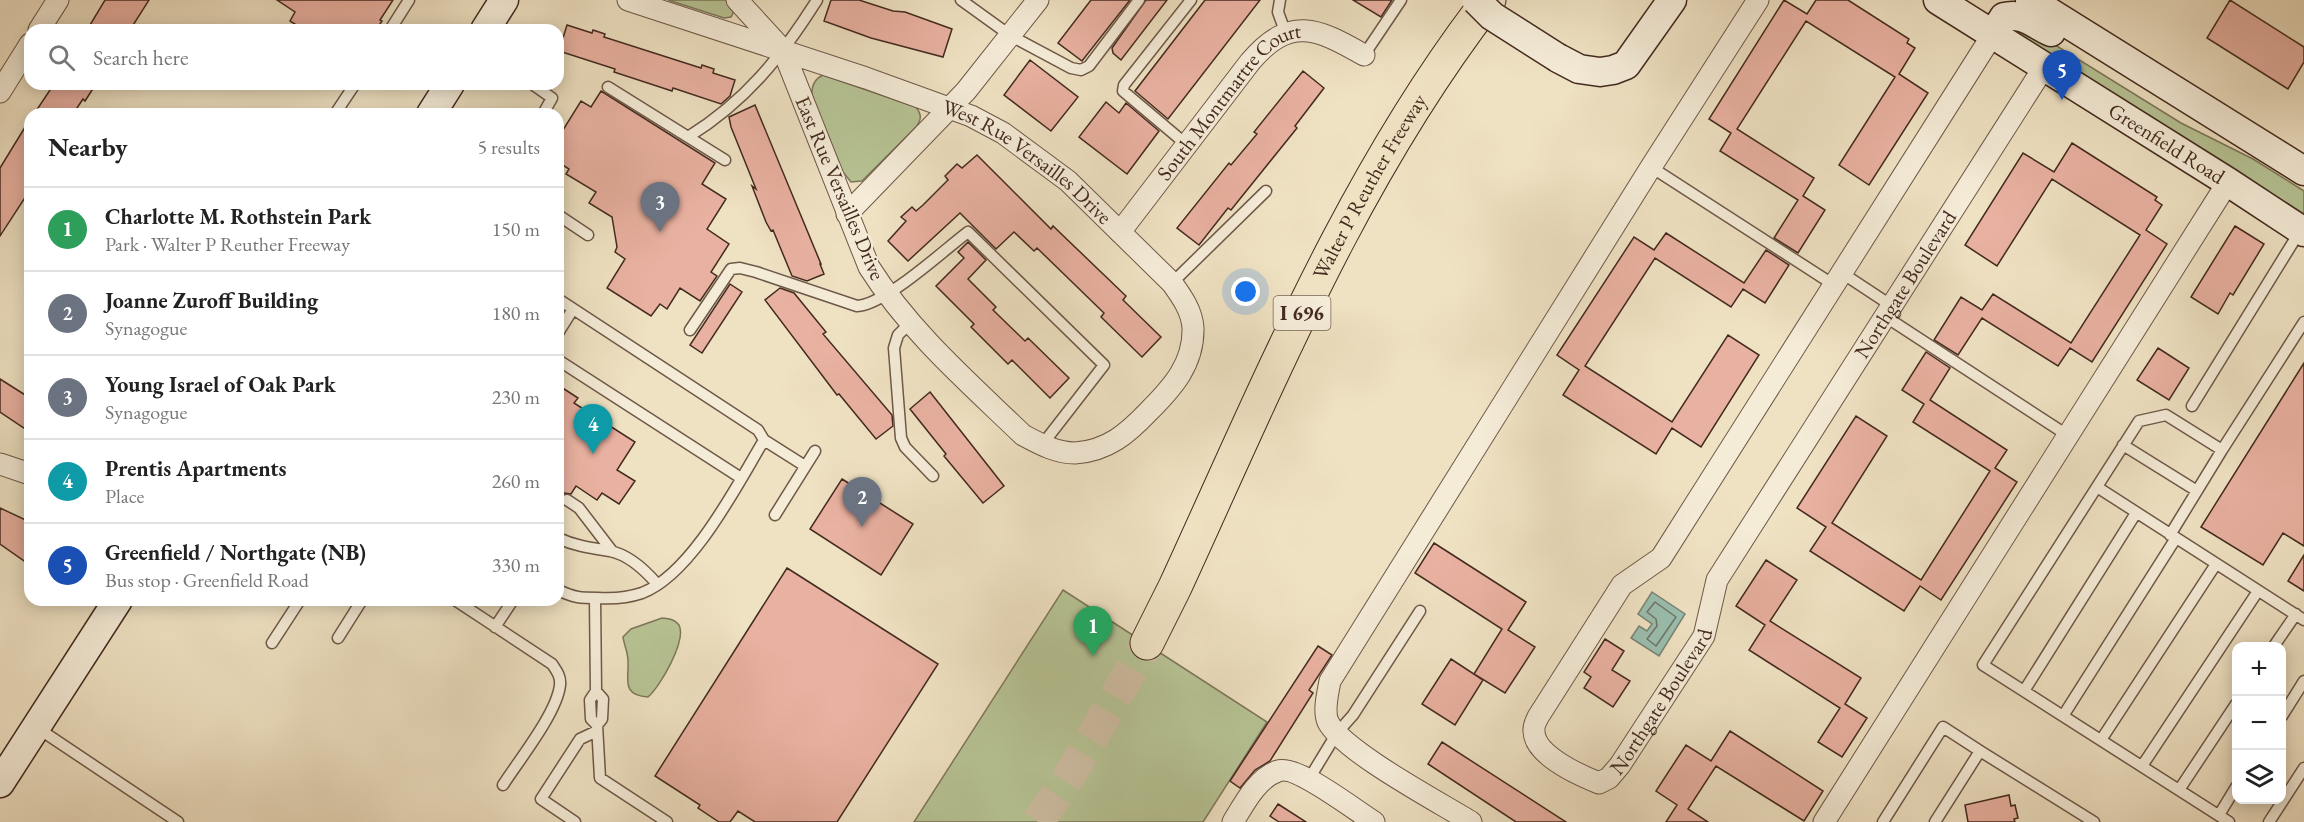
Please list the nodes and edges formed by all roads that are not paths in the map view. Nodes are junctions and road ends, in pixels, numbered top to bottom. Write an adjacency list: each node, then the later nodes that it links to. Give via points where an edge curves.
1 (58, 0): 19 (street)
2 (409, 0): 20 (lane)
3 (504, 0): 21 (main road)
4 (628, 0): 26 (street)
5 (737, 0): 26 (street, West Rue Versailles Drive)
6 (817, 0): 26 (lane)
7 (961, 0): 25 (lane)
8 (1038, 0): 25 (street)
9 (1139, 0): 25 (lane, via 1089,66 1081,70 1071,69)
10 (1191, 0): 40 (lane, via 1123,91)
11 (1280, 0): 23 (lane, via 1278,12)
12 (1401, 0): 28 (lane)
13 (1476, 0): 15 (main road, bridge, via 1492,16 1558,58 1579,69 1600,72 1626,65)
14 (1489, 0): 98 (highway, Walter P Reuther Freeway / I 696, via 1407,117 1338,238)
15 (1672, 0)
16 (1758, 0): 42 (street)
17 (1938, 0): 24 (main road, Greenfield Road)
18 (2030, 0): 22 (main road)
19 (43, 24)
20 (394, 24)
21 (489, 24)
22 (2080, 32): 24 (main road, via 2050,32 2013,15 2004,17); 43 (main road)
23 (1286, 34): 28 (street, South Montmartre Court, via 1305,31 1330,35); 40 (street, South Montmartre Court, via 1262,48)
24 (1993, 34): 29 (main road, Greenfield Road); 51 (street, Northgate Boulevard)
25 (1011, 36): 35 (street)
26 (783, 50): 35 (street, West Rue Versailles Drive); 39 (lane, via 725,112); 46 (street, East Rue Versailles Drive)
27 (24, 54): 34 (street)
28 (1364, 55)
29 (2044, 67): 44 (main road, Greenfield Road); 56 (street, Northgate Boulevard)
30 (608, 87): 39 (lane)
31 (351, 90): 36 (lane)
32 (446, 90): 37 (main road)
33 (541, 90): 38 (lane, via 552,98)
34 (0, 92)
35 (951, 107): 46 (street); 49 (street, West Rue Versailles Drive, via 1003,133 1046,162)
36 (339, 108)
37 (435, 108)
38 (546, 108)
39 (688, 137): 41 (lane)
40 (1187, 145): 49 (street, South Montmartre Court)
41 (725, 160)
42 (1651, 167): 51 (lane); 107 (street, via 1330,681 1328,721)
43 (2304, 171)
44 (2228, 182): 48 (main road, Greenfield Road); 64 (street)
45 (1266, 191): 52 (lane)
46 (847, 214): 53 (street, East Rue Versailles Drive, via 869,267)
47 (564, 219): 50 (lane)
48 (2302, 231): 62 (lane)
49 (1120, 232): 52 (street, West Rue Versailles Drive)
50 (588, 235)
51 (1838, 279): 56 (lane); 56 (street, Northgate Boulevard, via 1661,558 1622,585 1538,717 1533,731 1542,751 1579,775 1599,783 1620,765 1704,636 1717,580)
52 (1172, 283): 63 (street, West Rue Versailles Drive, via 1190,312 1191,345 1180,376)
53 (886, 294): 59 (street, East Rue Versailles Drive); 60 (lane, via 871,304 857,306 756,272 731,269); 66 (lane, via 968,232 1104,365)
54 (564, 303): 55 (lane)
55 (573, 309): 58 (lane); 65 (lane, via 758,430)
56 (1889, 311): 64 (lane)
57 (2304, 322): 69 (lane)
58 (564, 323)
59 (910, 323): 66 (street, East Rue Versailles Drive, via 1023,435); 73 (lane, via 898,335 894,348 900,438)
60 (690, 330)
61 (564, 364): 74 (lane)
62 (2192, 406)
63 (1150, 411): 66 (street, East Rue Versailles Drive, via 1129,432 1097,449 1074,453)
64 (2067, 435): 124 (street)
65 (764, 440): 71 (lane); 74 (lane)
66 (1042, 445)
67 (2123, 445): 69 (lane, via 2139,421 2166,415); 75 (lane); 76 (lane)
68 (815, 450): 71 (lane)
69 (2222, 450): 76 (lane)
70 (0, 464): 72 (street)
71 (805, 466): 79 (lane)
72 (24, 472)
73 (933, 476)
74 (741, 478): 84 (lane, via 694,550)
75 (2097, 487): 78 (lane); 101 (lane, via 1983,664)
76 (2197, 491): 80 (lane)
77 (567, 500): 82 (lane, via 579,508)
78 (2136, 513): 80 (lane); 101 (lane)
79 (775, 514)
80 (2173, 537): 83 (lane); 104 (lane)
81 (564, 540): 82 (lane)
82 (612, 551): 84 (lane, via 640,567)
83 (2216, 564): 85 (lane); 108 (lane)
84 (657, 584): 87 (lane, via 617,600)
85 (2258, 591): 94 (lane); 110 (lane)
86 (564, 593): 87 (lane, via 575,598)
87 (595, 598): 106 (lane, via 596,691 590,700 591,719)
88 (114, 606): 105 (main road)
89 (296, 606): 99 (lane)
90 (358, 606): 96 (lane)
91 (464, 606): 95 (lane)
92 (509, 606): 95 (lane)
93 (1420, 610): 107 (lane, via 1353,715)
94 (2300, 617): 97 (lane)
95 (495, 627): 114 (lane, via 552,664 560,683 550,713)
96 (338, 638)
97 (2278, 642)
98 (1147, 643)
99 (272, 644)
100 (2304, 681): 103 (lane)
101 (2024, 691): 104 (lane)
102 (2232, 710): 115 (lane)
103 (2286, 710)
104 (2063, 716): 108 (lane)
105 (36, 727): 113 (main road); 118 (lane)
106 (597, 728): 119 (lane, via 580,739 541,800); 120 (lane, via 600,778)
107 (1337, 733): 112 (lane); 123 (street, via 1373,762)
108 (2101, 740): 110 (lane)
109 (1980, 751): 125 (lane, via 1943,726); 126 (lane); 127 (lane)
110 (2142, 766): 115 (lane)
111 (2304, 768): 129 (lane)
112 (1309, 779): 121 (street, via 1292,770 1279,770 1263,779); 122 (street)
113 (0, 783)
114 (503, 785)
115 (2179, 790): 117 (lane)
116 (2232, 793): 117 (lane)
117 (2218, 815): 128 (lane)
118 (178, 822)
119 (575, 822)
120 (667, 822)
121 (1233, 822)
122 (1374, 822)
123 (1471, 822)
124 (1824, 822)
125 (1883, 822)
126 (1935, 822)
127 (2094, 822)
128 (2229, 822)
129 (2270, 822)

